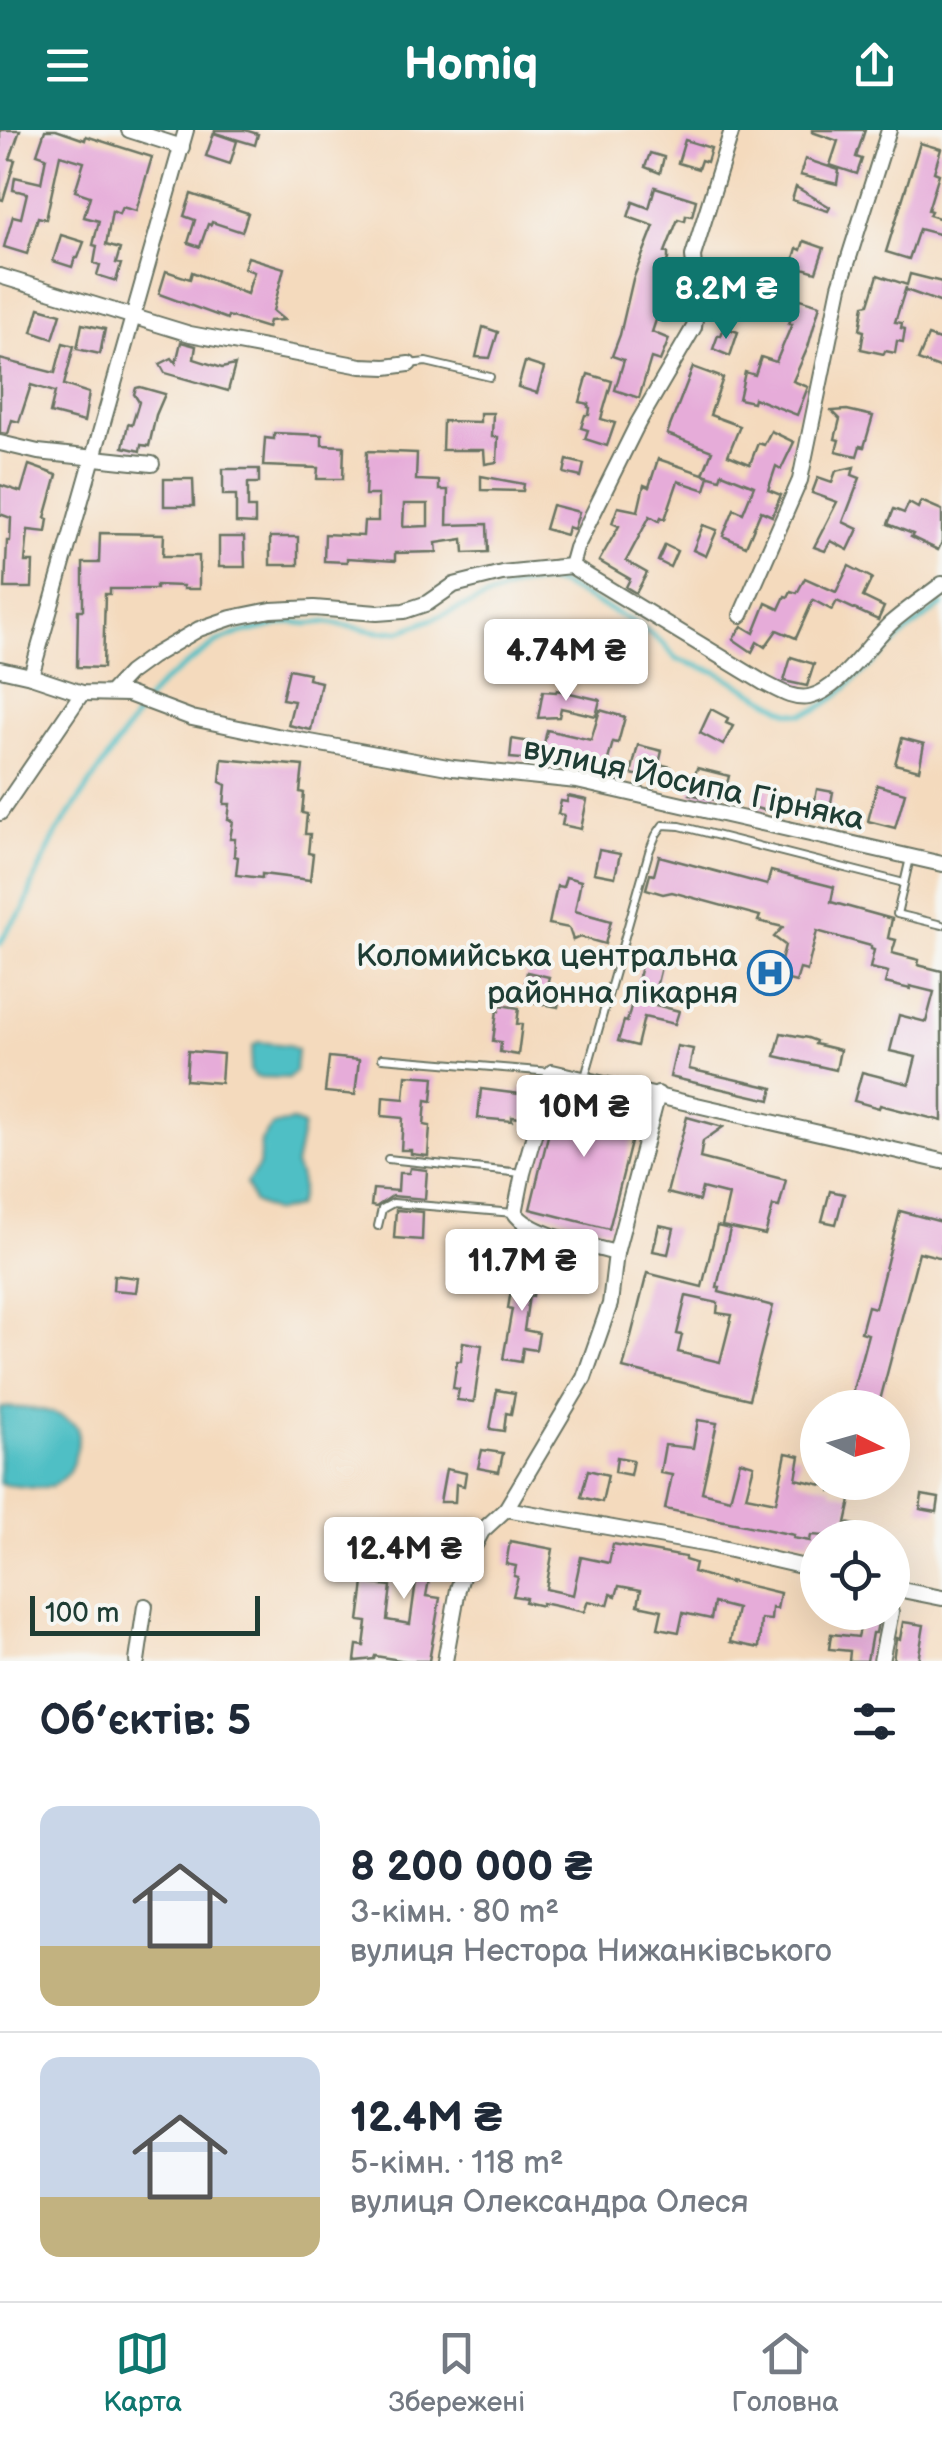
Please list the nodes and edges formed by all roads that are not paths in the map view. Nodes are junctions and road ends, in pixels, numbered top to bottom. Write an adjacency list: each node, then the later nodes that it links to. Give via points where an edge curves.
1 (129, 130): 5 (street)
2 (186, 130): 5 (street)
3 (732, 130): 13 (street, via 693,256 694,327 638,423)
4 (889, 130): 15 (street, via 840,286 800,480)
5 (182, 147): 7 (street)
6 (0, 276): 7 (street)
7 (134, 317): 8 (street, via 341,364); 11 (street)
8 (409, 364): 9 (lane)
9 (490, 377)
10 (0, 443): 11 (street)
11 (93, 458): 12 (street); 17 (street)
12 (152, 464)
13 (570, 566): 14 (street, via 764,683 807,697 835,682 894,620); 19 (street, via 454,585 404,611 314,608 232,618 151,657)
14 (942, 584)
15 (740, 615)
16 (0, 670): 17 (street, вулиця Йосипа Гірняка)
17 (31, 676): 18 (street, вулиця Йосипа Гірняка)
18 (82, 692): 19 (street, вулиця Йосипа Гірняка); 21 (street)
19 (111, 692): 20 (street, вулиця Йосипа Гірняка, via 192,718 363,753 563,778)
20 (672, 802): 22 (lane); 23 (street, вулиця Йосипа Гірняка)
21 (0, 813)
22 (667, 824): 25 (lane); 29 (lane, via 649,852)
23 (910, 856): 24 (street, вулиця Йосипа Гірняка); 25 (lane)
24 (942, 864)
25 (904, 883): 26 (lane, via 897,914)
26 (942, 925)
27 (382, 1058): 28 (lane)
28 (552, 1072): 29 (street); 33 (street)
29 (584, 1078): 30 (street)
30 (658, 1094): 32 (street); 36 (street)
31 (388, 1159): 33 (lane)
32 (942, 1161)
33 (523, 1173): 34 (street)
34 (515, 1213): 35 (lane, via 400,1202 382,1209); 36 (street, via 522,1223)
35 (378, 1226)
36 (616, 1253): 37 (street, via 610,1304 584,1378)
37 (506, 1509): 38 (street); 44 (street, via 482,1531 468,1558)
38 (800, 1566)
39 (910, 1595): 40 (street)
40 (942, 1598)
41 (145, 1606): 43 (street)
42 (887, 1630): 45 (street)
43 (137, 1661)
44 (445, 1661)
45 (881, 1661)

